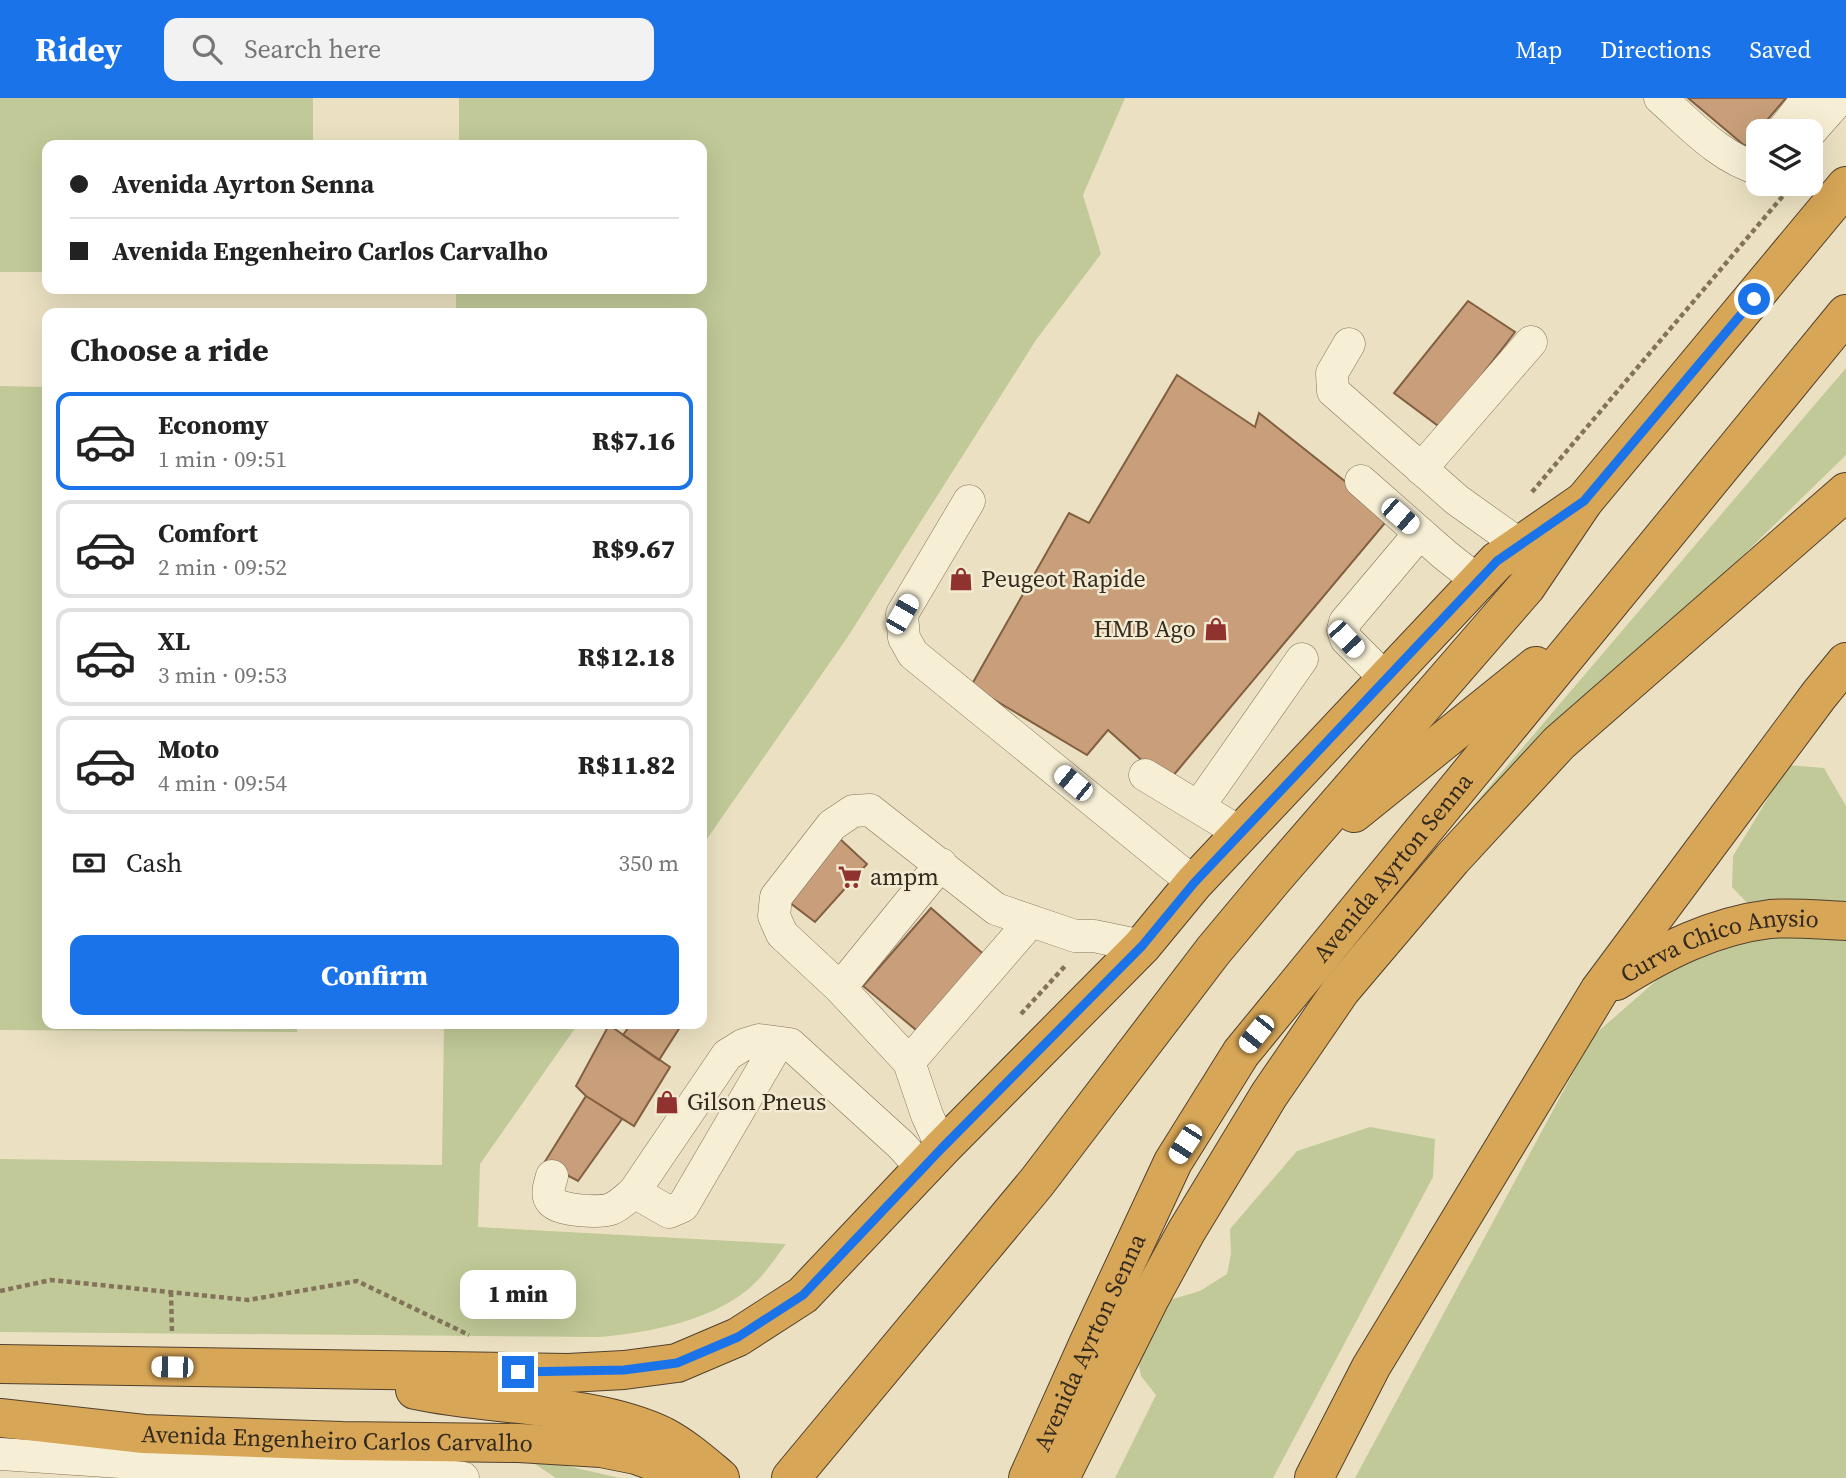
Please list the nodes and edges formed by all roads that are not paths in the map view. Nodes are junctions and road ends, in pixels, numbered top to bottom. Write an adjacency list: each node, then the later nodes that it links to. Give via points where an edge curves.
1 (1660, 98): 6 (lane, via 1730,158)
2 (1808, 98): 4 (lane)
3 (1840, 98): 5 (lane)
4 (1791, 119)
5 (1822, 119)
6 (1746, 163)
7 (1846, 187): 15 (highway)
8 (1846, 314): 19 (highway, Avenida Ayrton Senna)
9 (1531, 342): 11 (lane)
10 (1349, 344): 11 (lane, via 1332,373 1333,391)
11 (1421, 469): 17 (lane)
12 (1361, 481): 16 (lane)
13 (1846, 492): 48 (highway, Avenida Ayrton Senna, via 1559,743 1341,990 1269,1095 1186,1232)
14 (969, 501): 28 (lane, via 902,614 904,638 913,654)
15 (1584, 501): 17 (highway); 27 (highway, via 1526,587)
16 (1420, 533): 18 (lane); 22 (lane, via 1345,622 1346,639)
17 (1520, 545): 18 (highway)
18 (1478, 581): 22 (highway)
19 (1600, 614): 27 (highway); 47 (highway, Avenida Ayrton Senna, via 1241,1053 1174,1162)
20 (1302, 659): 24 (lane)
21 (1846, 662): 33 (highway)
22 (1385, 679): 25 (highway)
23 (1145, 775): 24 (lane)
24 (1199, 806): 25 (lane)
25 (1241, 833): 28 (highway)
26 (941, 864): 29 (lane, via 996,909); 32 (lane); 32 (lane, via 870,810 853,811 832,825 776,897 774,916 782,934)
27 (1274, 878): 46 (highway, via 1163,1014 1037,1182)
28 (1194, 883): 31 (highway)
29 (1031, 921): 31 (lane, via 1075,936); 35 (lane)
30 (1846, 921): 33 (highway, Curva Chico Anysio, via 1771,919 1704,934 1660,953)
31 (1142, 946): 36 (highway)
32 (840, 988): 35 (lane)
33 (1600, 991): 49 (highway, via 1371,1367)
34 (778, 1043): 36 (lane, via 790,1044 901,1145); 38 (lane, via 759,1040 727,1055); 38 (lane, via 683,1206 669,1212)
35 (909, 1062): 36 (lane, via 927,1115)
36 (932, 1158): 40 (highway, via 803,1295 738,1337 677,1363 568,1373)
37 (552, 1176): 38 (lane, via 548,1194 558,1206 597,1212 614,1208)
38 (634, 1192)
39 (0, 1364): 40 (highway)
40 (313, 1369): 45 (highway, via 435,1395 613,1419 663,1436)
41 (0, 1418): 43 (highway, Avenida Engenheiro Carlos Carvalho, via 145,1434 601,1448 636,1455)
42 (0, 1454): 44 (lane, via 240,1470 402,1471)
43 (681, 1473)
44 (463, 1478)
45 (720, 1478)
46 (791, 1478)
47 (1028, 1478)
48 (1060, 1478)
49 (1314, 1478)

